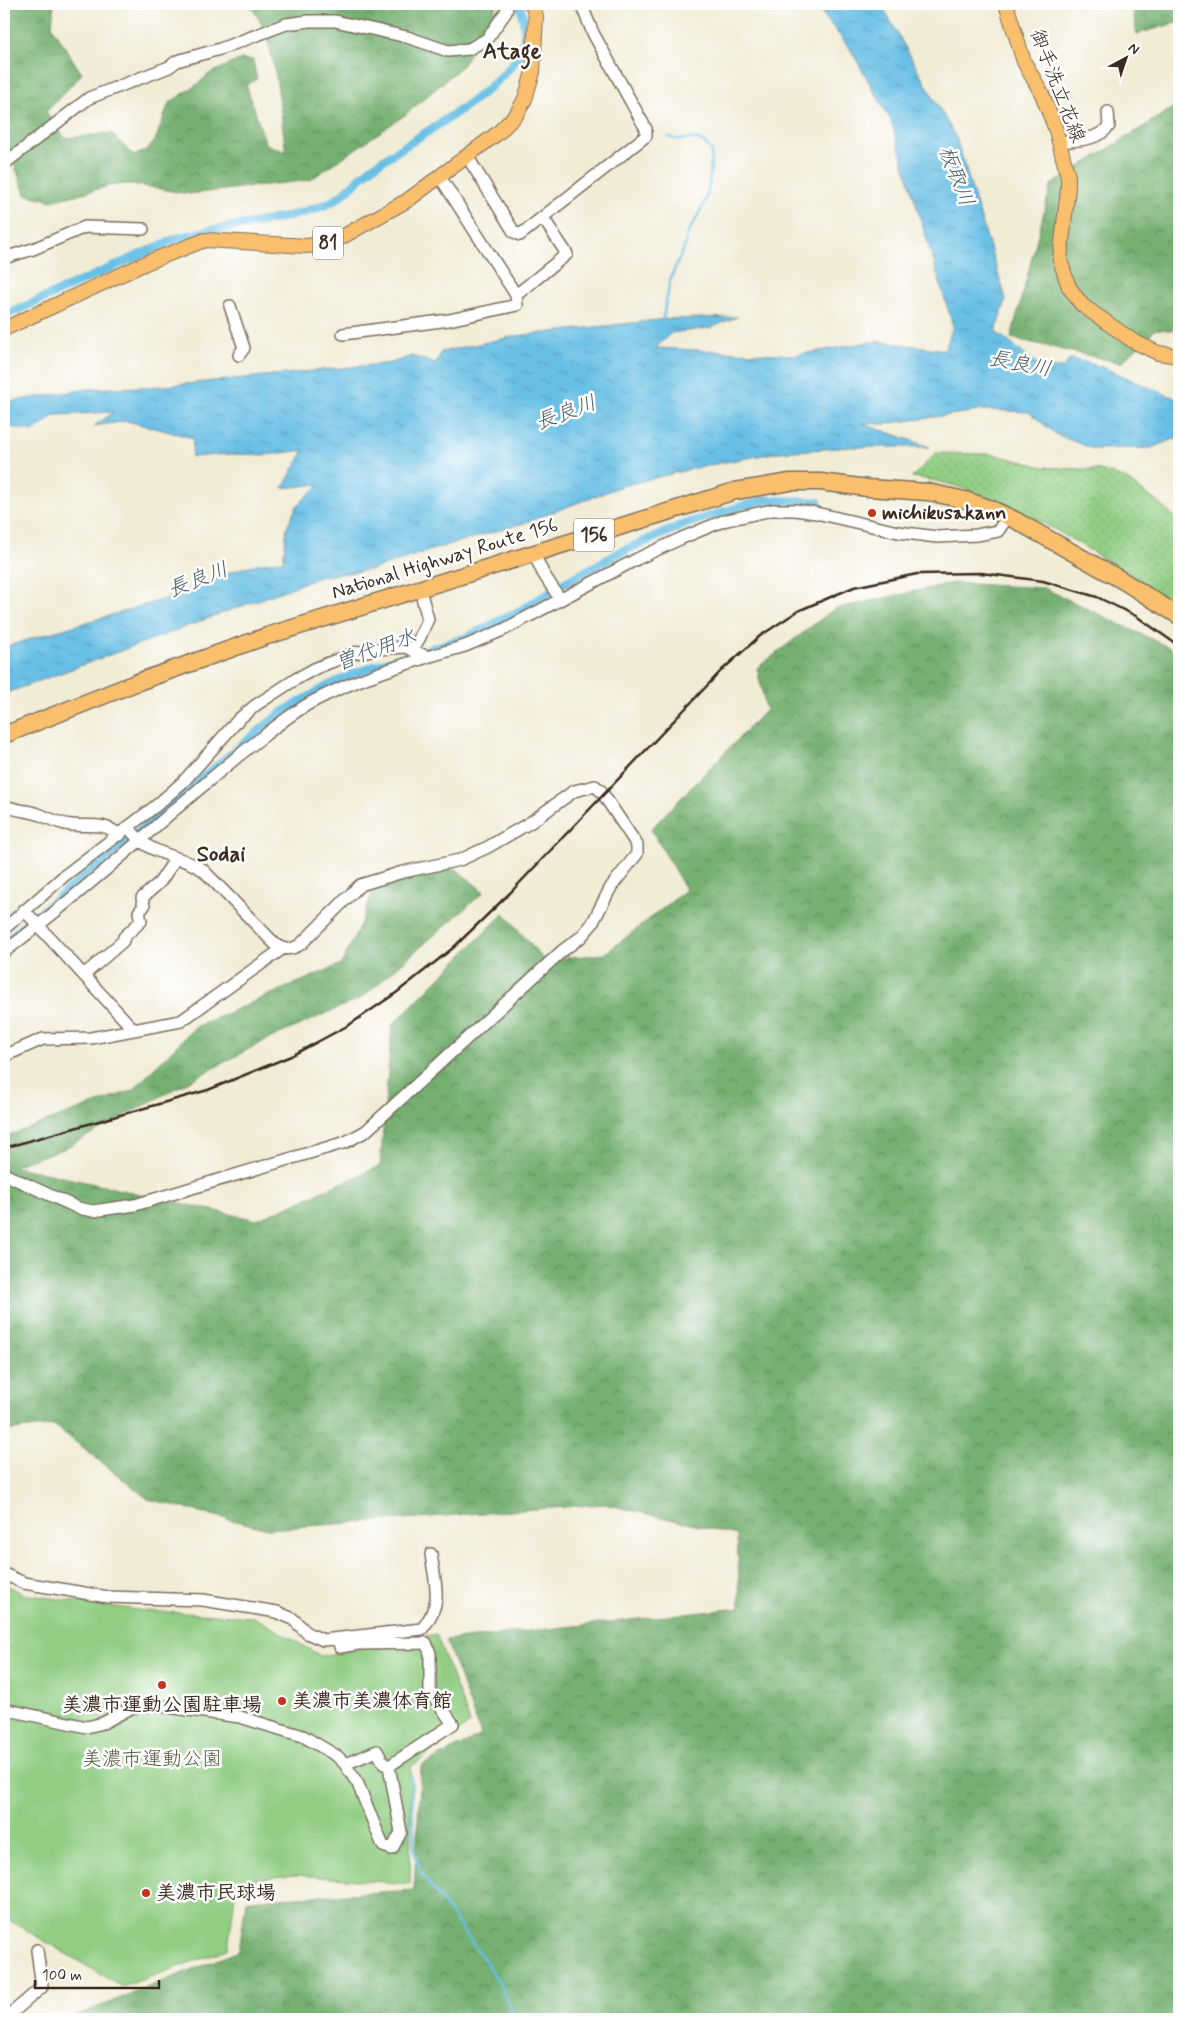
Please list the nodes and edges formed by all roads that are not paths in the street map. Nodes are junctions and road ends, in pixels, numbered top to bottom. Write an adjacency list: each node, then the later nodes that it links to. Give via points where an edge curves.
1 (508, 4): 8 (street, via 487,39 469,49 448,50 407,36 334,21 286,24 177,61 169,68 90,98)
2 (532, 4): 7 (main road, 81, via 536,16 536,40 533,72 525,99 504,127)
3 (581, 4): 10 (street, via 647,134)
4 (1006, 4): 6 (main road, 御手洗立花線, via 1024,62 1042,94)
5 (1108, 112): 6 (street, via 1109,126 1105,132 1092,138)
6 (1059, 142): 18 (main road, 御手洗立花線, via 1068,176 1060,260 1069,287 1082,305 1133,340 1158,353)
7 (467, 156): 9 (main road, 81); 10 (street, via 514,232 520,235)
8 (5, 160)
9 (440, 177): 13 (street); 15 (main road, 81, via 391,210 327,243 307,246 205,240 159,253)
10 (543, 218): 13 (street, via 567,254)
11 (143, 228): 12 (street, via 86,227)
12 (4, 258)
13 (516, 295): 16 (street, via 517,305 449,320)
14 (230, 306): 17 (street, via 244,348)
15 (4, 329)
16 (343, 334)
17 (239, 355)
18 (1179, 356)
19 (1008, 516): 20 (highway, National Highway Route 156 / 156, via 965,500 928,492 790,482 735,491); 22 (street, via 998,531 937,537 898,532 809,512 772,510 723,521); 23 (highway, National Highway Route 156 / 156, via 1126,582)
20 (534, 554): 21 (highway, National Highway Route 156 / 156); 22 (street)
21 (420, 590): 24 (street, via 428,619 419,639); 25 (highway, National Highway Route 156 / 156, via 267,636)
22 (556, 593): 24 (street, via 503,630 465,646)
23 (1179, 616)
24 (419, 653): 26 (street, via 312,702); 26 (street, via 406,647 354,653 296,678 238,719)
25 (4, 735)
26 (190, 787): 28 (street); 28 (street)
27 (4, 805): 28 (street, via 59,823 92,824)
28 (132, 834): 29 (street, via 151,849); 30 (street, via 116,859); 30 (street, via 64,876)
29 (176, 858): 32 (street, via 203,870); 34 (street, via 160,882 142,898 144,906 139,912 140,923)
30 (32, 919): 31 (street); 33 (street); 34 (street)
31 (4, 929)
32 (282, 949): 35 (street, via 190,1016 172,1024); 37 (street, via 301,944 360,885 460,860 531,822 574,791 595,786 601,791 637,845 637,854 611,887 592,924 581,937 366,1131 346,1142 112,1210 78,1208)
33 (4, 952)
34 (85, 974): 35 (street)
35 (134, 1030): 36 (street, via 90,1038 43,1039)
36 (4, 1056)
37 (4, 1174)
38 (431, 1554): 40 (street, via 435,1610 422,1629)
39 (4, 1574): 40 (street, via 24,1583 108,1597 203,1600 277,1612 293,1619 307,1634 316,1638)
40 (338, 1639): 43 (street, via 340,1647 426,1643 430,1653 430,1691 453,1724)
41 (4, 1709): 42 (street, via 87,1727 142,1705 214,1712 303,1736)
42 (345, 1764): 43 (street, via 376,1751); 43 (street, via 358,1784 383,1846 392,1849 402,1832)
43 (388, 1766)
44 (37, 1950): 45 (street, via 42,1987)
45 (6, 2019)

